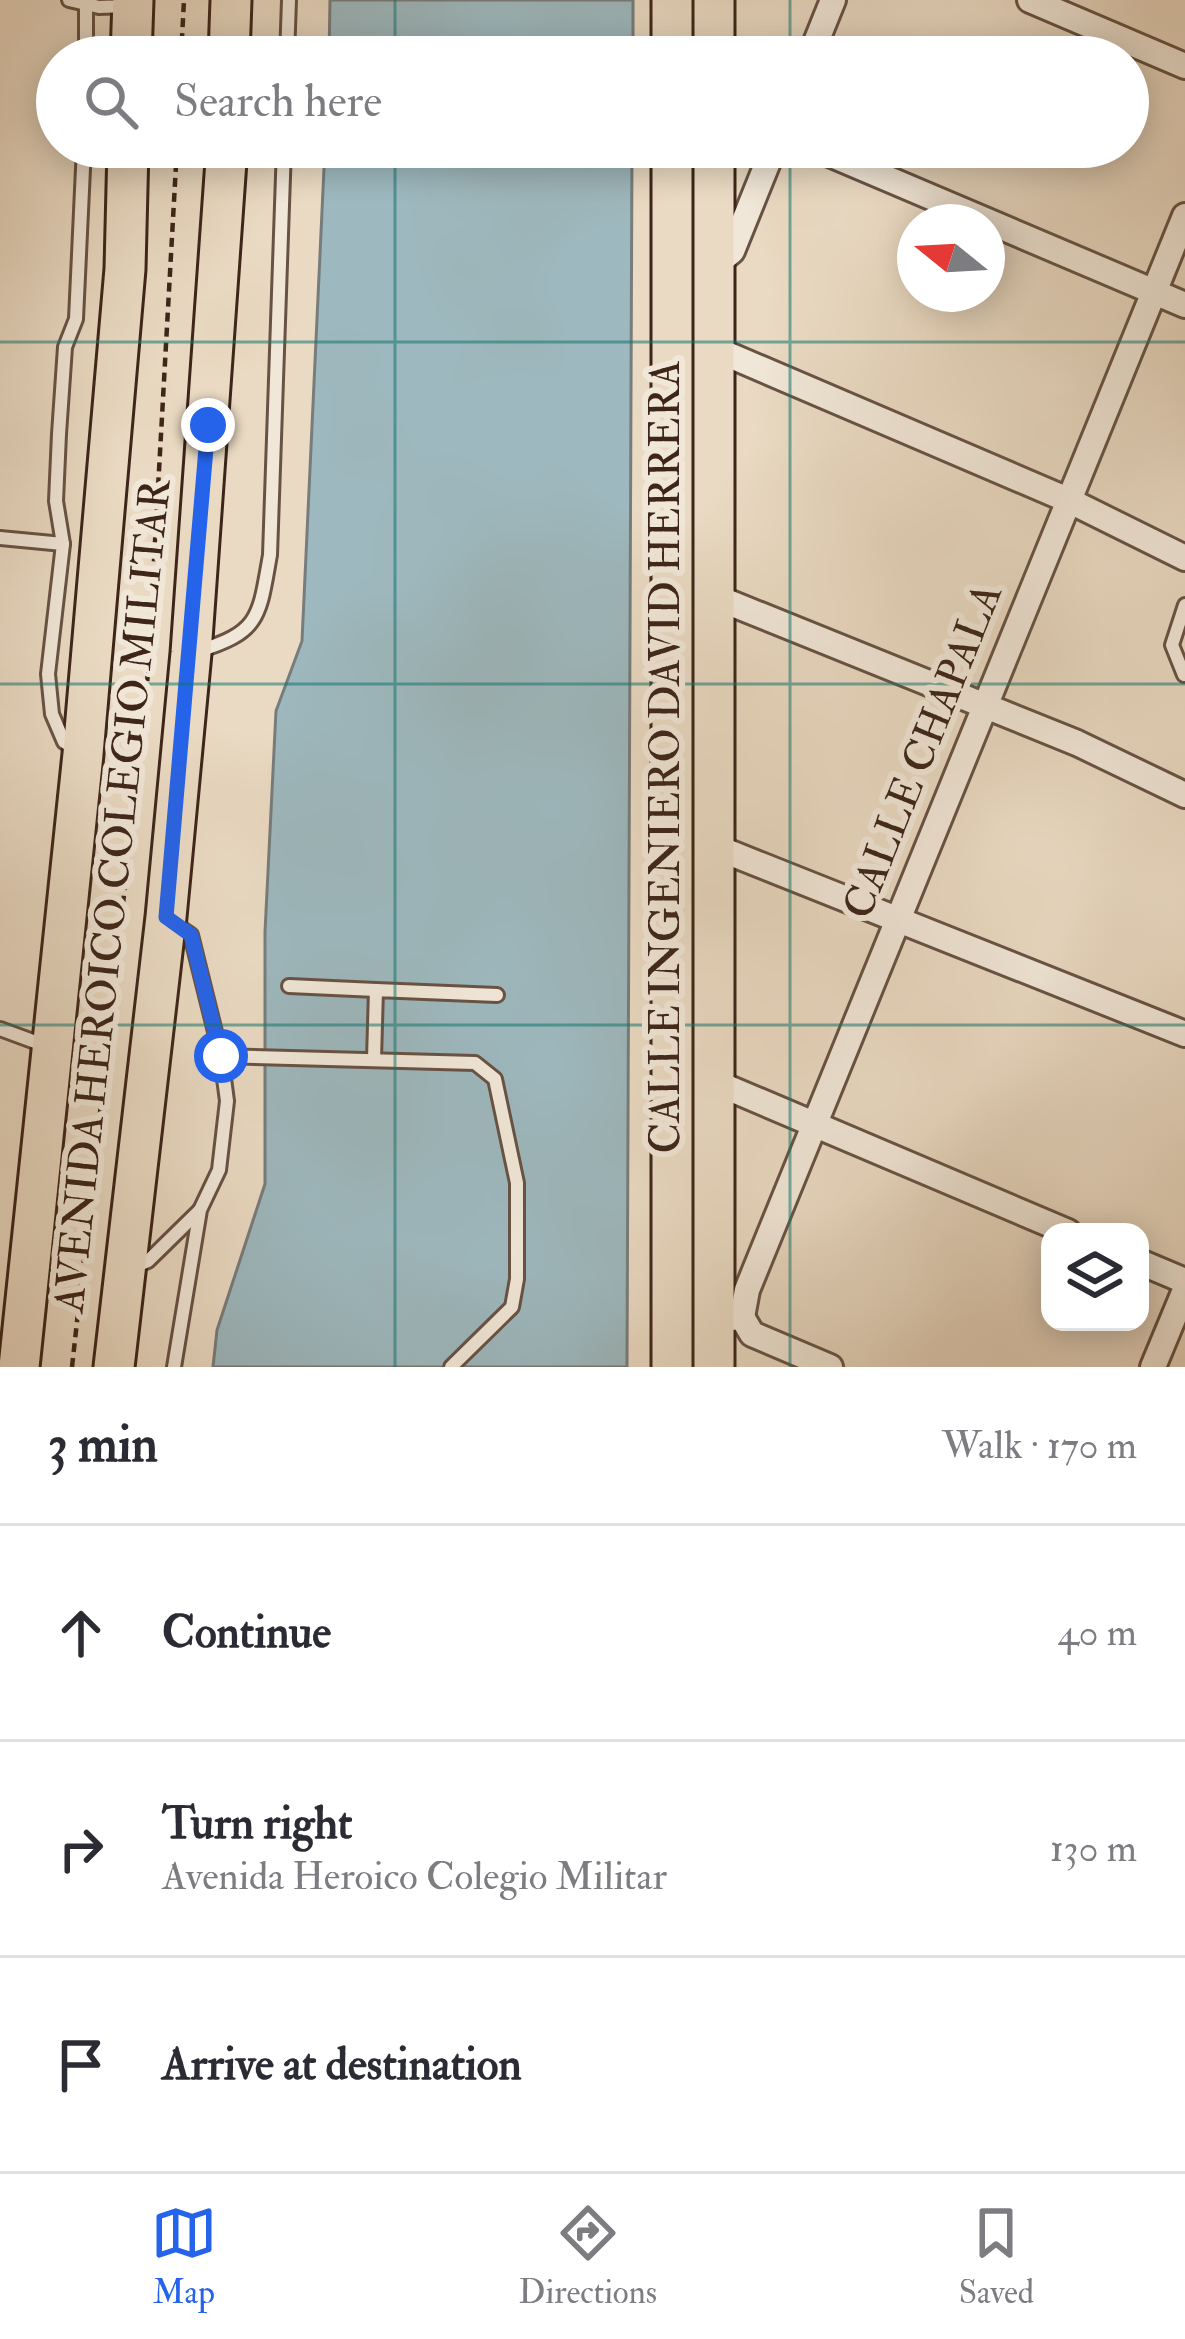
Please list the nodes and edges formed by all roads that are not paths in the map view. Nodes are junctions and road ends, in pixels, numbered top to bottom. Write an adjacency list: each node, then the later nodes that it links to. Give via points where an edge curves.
1 (69, 0): 9 (lane)
2 (231, 0): 12 (main road)
3 (289, 0): 13 (lane)
4 (672, 0): 14 (main road)
5 (714, 0): 15 (main road)
6 (833, 0): 16 (street)
7 (1030, 0): 17 (street)
8 (143, 2): 9 (lane); 11 (main road)
9 (86, 3): 10 (lane)
10 (86, 36)
11 (136, 36)
12 (230, 36)
13 (288, 36)
14 (672, 36)
15 (714, 36)
16 (819, 36)
17 (1115, 36)
18 (1149, 51): 19 (street)
19 (1185, 66)
20 (83, 168): 35 (lane, via 76,319 65,346 59,434)
21 (127, 168): 42 (main road, AVENIDA HEROICO COLEGIO MILITAR)
22 (226, 168): 39 (main road, AVENIDA HEROICO COLEGIO MILITAR)
23 (283, 168): 39 (lane, via 266,575 250,627 236,640)
24 (672, 168): 55 (main road, CALLE INGENIERO DAVID HERRERA)
25 (714, 168): 29 (main road, CALLE INGENIERO DAVID HERRERA)
26 (765, 168): 29 (street, via 732,250)
27 (862, 168): 30 (street)
28 (1185, 216): 30 (street, CALLE CHAPALA)
29 (713, 266): 32 (main road, CALLE INGENIERO DAVID HERRERA)
30 (1156, 293): 31 (street); 33 (street, CALLE CHAPALA)
31 (1185, 305)
32 (713, 354): 33 (street); 37 (main road, CALLE INGENIERO DAVID HERRERA)
33 (1068, 500): 36 (street); 41 (street, CALLE CHAPALA)
34 (0, 538): 35 (lane)
35 (63, 544): 42 (lane, via 48,674 64,742)
36 (1185, 558)
37 (713, 596): 41 (street); 44 (main road, CALLE INGENIERO DAVID HERRERA)
38 (1185, 604): 40 (lane, via 1172,645)
39 (191, 653): 45 (main road, AVENIDA HEROICO COLEGIO MILITAR)
40 (1184, 675)
41 (985, 705): 43 (street); 46 (street, CALLE CHAPALA)
42 (83, 754): 52 (main road, AVENIDA HEROICO COLEGIO MILITAR)
43 (1185, 795)
44 (714, 853): 46 (street, via 728,851); 56 (main road, CALLE INGENIERO DAVID HERRERA)
45 (166, 917): 53 (lane, via 191,935); 64 (main road, AVENIDA HEROICO COLEGIO MILITAR)
46 (897, 918): 51 (street); 57 (street, CALLE CHAPALA)
47 (289, 986): 48 (lane)
48 (376, 990): 49 (lane); 54 (lane)
49 (496, 995)
50 (0, 1029): 52 (lane)
51 (1185, 1034)
52 (53, 1048): 67 (main road, AVENIDA HEROICO COLEGIO MILITAR)
53 (221, 1056): 54 (lane); 59 (lane, via 225,1134)
54 (374, 1059): 70 (lane, via 475,1063 495,1079 517,1183 517,1279 512,1307)
55 (673, 1063): 58 (lane, via 657,1112); 62 (main road, CALLE INGENIERO DAVID HERRERA)
56 (715, 1087): 57 (street); 66 (main road, CALLE INGENIERO DAVID HERRERA)
57 (813, 1125): 61 (street); 66 (street, CALLE CHAPALA, via 747,1290)
58 (656, 1171)
59 (200, 1210): 64 (lane, via 148,1261); 69 (lane)
60 (656, 1210): 62 (lane)
61 (1047, 1223)
62 (672, 1256): 71 (main road, CALLE INGENIERO DAVID HERRERA)
63 (1149, 1267): 65 (street)
64 (125, 1270): 68 (main road, AVENIDA HEROICO COLEGIO MILITAR)
65 (1185, 1286): 74 (street)
66 (728, 1318): 72 (main road, CALLE INGENIERO DAVID HERRERA); 73 (street)
67 (19, 1367)
68 (114, 1367)
69 (174, 1367)
70 (452, 1367)
71 (672, 1367)
72 (713, 1367)
73 (830, 1367)
74 (1154, 1367)

